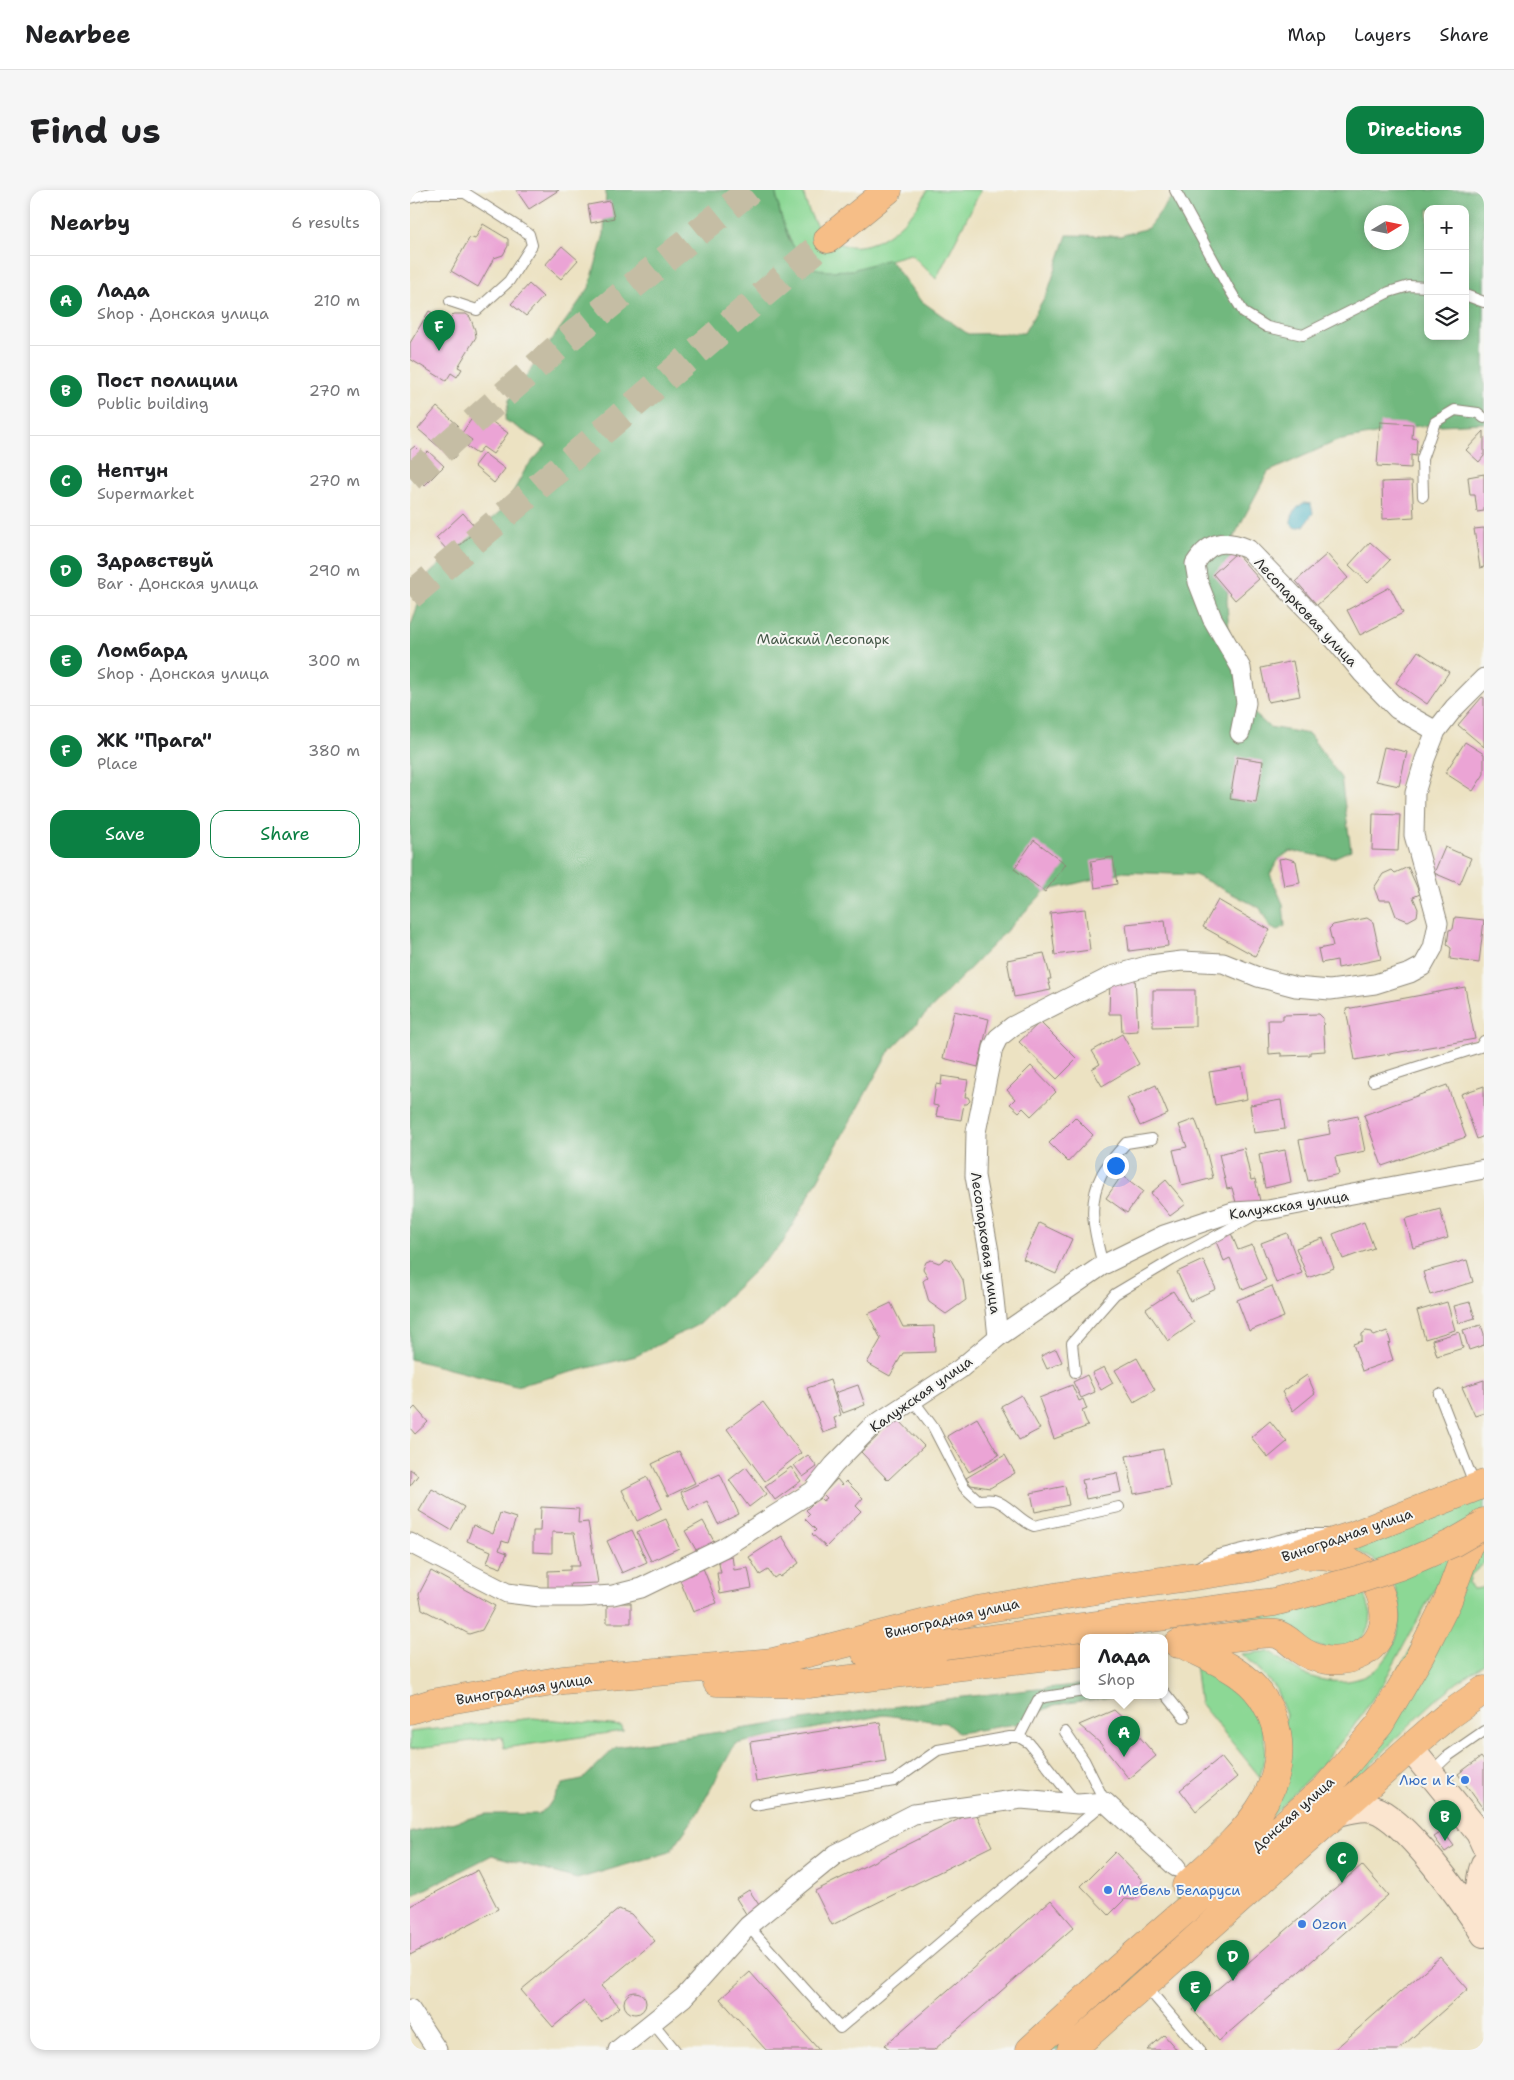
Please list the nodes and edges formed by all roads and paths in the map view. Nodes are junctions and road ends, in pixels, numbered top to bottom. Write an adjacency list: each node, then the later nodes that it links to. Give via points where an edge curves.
1 (888, 190): 5 (main road)
2 (1175, 190): 6 (lane, via 1244,313 1267,327 1303,335 1389,292 1409,286)
3 (429, 191): 4 (lane); 8 (lane, via 465,193 530,234 532,245 509,281 477,310)
4 (410, 198)
5 (828, 239)
6 (1424, 287)
7 (1469, 296): 9 (lane)
8 (450, 301)
9 (1484, 302)
10 (1484, 418): 11 (lane, via 1478,413 1455,410 1435,422 1422,458)
11 (1423, 496)
12 (1484, 678): 13 (street, Лесопарковая улица)
13 (1436, 731): 14 (street, Лесопарковая улица, via 1397,709 1248,549 1219,543 1203,550 1194,564 1212,618 1241,668 1246,703); 21 (street, Лесопарковая улица, via 1415,793 1414,835 1438,923 1433,948 1423,966 1375,984 1330,990 1296,987 1223,963 1182,961 1150,965 1112,976 1012,1026 998,1038 993,1048 976,1132 975,1176 989,1252)
14 (1240, 733)
15 (1484, 1041): 16 (lane, via 1480,1047)
16 (1373, 1081)
17 (1152, 1139): 20 (lane, via 1126,1143 1102,1174 1092,1201 1095,1235)
18 (1484, 1169): 19 (street, Калужская улица)
19 (1268, 1210): 20 (street, Калужская улица, via 1233,1212 1164,1235); 22 (lane, via 1242,1220 1115,1294 1072,1343)
20 (1103, 1265): 21 (street, Калужская улица)
21 (998, 1337): 24 (street, Калужская улица, via 960,1369)
22 (1075, 1372)
23 (1440, 1394): 25 (lane)
24 (913, 1400): 26 (lane, via 933,1427 964,1487 978,1500 1001,1503 1034,1526); 30 (street, Калужская улица, via 870,1428 834,1464 813,1491 723,1548 641,1588 581,1597 507,1593)
25 (1480, 1486): 29 (main road, Виноградная улица)
26 (1119, 1507)
27 (1484, 1522): 58 (main road, Донская улица, via 1468,1546 1448,1600 1420,1656 1380,1724 1326,1788)
28 (1484, 1526): 35 (main road, bridge, via 1400,1566 1274,1602 944,1645)
29 (1354, 1535): 31 (main road, Виноградная улица); 32 (lane, via 1304,1534 1218,1555)
30 (410, 1543)
31 (1293, 1555): 32 (main road, Виноградная улица, via 1251,1568); 33 (main road, via 1319,1554 1338,1558 1366,1572 1378,1589 1384,1608 1384,1628 1373,1646 1353,1657 1331,1660 1308,1655 1276,1634)
32 (1179, 1578): 35 (main road, Виноградная улица, via 977,1610)
33 (1172, 1644): 58 (main road, via 1230,1668 1258,1692 1275,1725 1278,1762 1267,1798 1246,1829 1179,1893)
34 (1080, 1652): 36 (main road, via 808,1684)
35 (773, 1662): 36 (main road, Виноградная улица)
36 (562, 1680): 40 (main road, Виноградная улица)
37 (1484, 1690): 45 (main road, Донская улица)
38 (1080, 1692): 44 (lane, via 1038,1700)
39 (1168, 1697): 41 (lane)
40 (410, 1710)
41 (1184, 1717)
42 (1064, 1732): 47 (lane, via 1084,1760)
43 (1484, 1732): 46 (lane)
44 (1020, 1738): 48 (lane, via 1029,1743); 49 (lane, via 938,1750 894,1781)
45 (1410, 1748): 46 (street); 50 (main road, Донская улица)
46 (1430, 1772): 51 (street, via 1479,1833)
47 (1104, 1802): 48 (street); 52 (street); 55 (lane, via 840,2028)
48 (1078, 1804): 55 (street, via 1021,1799 914,1814 836,1854)
49 (754, 1805)
50 (1335, 1814): 54 (street, via 1363,1808 1387,1815 1405,1831); 59 (main road, Донская улица)
51 (1484, 1844)
52 (1176, 1867)
53 (1482, 1879): 54 (street, via 1465,1884); 56 (street, via 1479,1900)
54 (1446, 1880): 57 (street)
55 (748, 1926): 61 (street, via 684,1997)
56 (1484, 1929)
57 (1484, 1934)
58 (1118, 1968): 65 (main road, Донская улица)
59 (1144, 1985): 66 (main road, Донская улица); 67 (lane)
60 (410, 2009): 62 (street)
61 (652, 2022): 63 (street); 64 (lane)
62 (437, 2050)
63 (618, 2050)
64 (675, 2050)
65 (1030, 2050)
66 (1071, 2050)
67 (1200, 2050)

